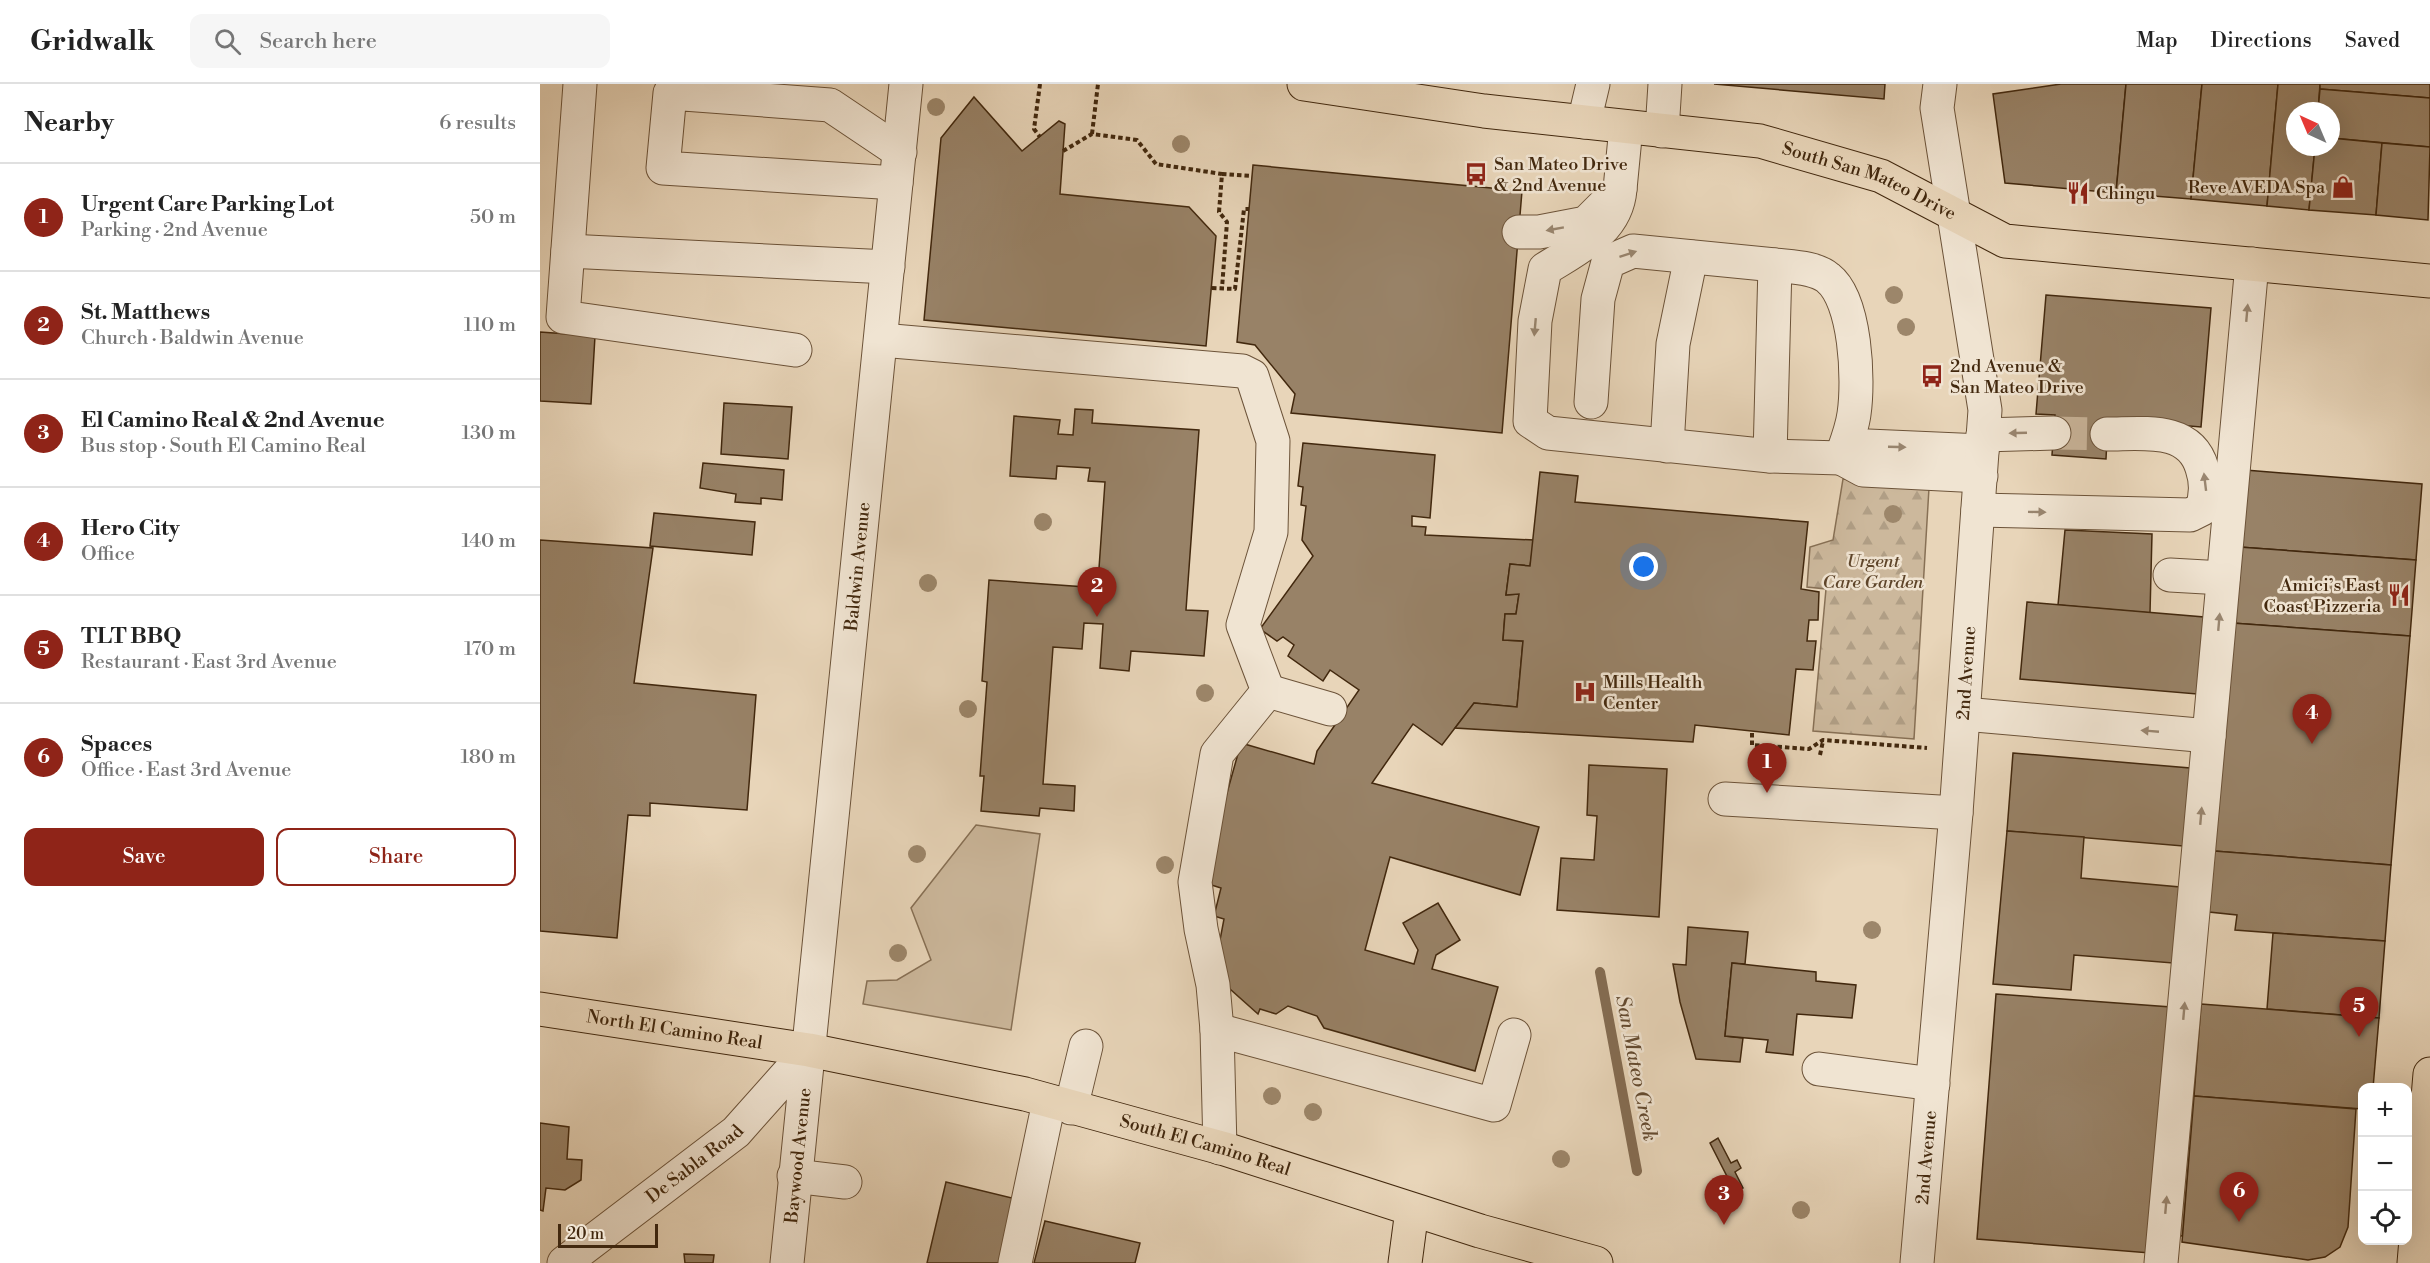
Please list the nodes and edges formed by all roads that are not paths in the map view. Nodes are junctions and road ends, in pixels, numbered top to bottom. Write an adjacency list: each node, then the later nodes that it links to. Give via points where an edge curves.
1 (580, 84): 14 (street)
2 (906, 84): 10 (street, Baldwin Avenue)
3 (1304, 84): 7 (main road, South San Mateo Drive)
4 (1593, 84): 7 (street)
5 (1665, 84): 9 (street)
6 (1940, 84): 12 (street, 2nd Avenue, via 1937,108)
7 (1584, 123): 8 (main road, South San Mateo Drive)
8 (1626, 127): 9 (main road, South San Mateo Drive); 11 (street)
9 (1662, 130): 12 (main road, South San Mateo Drive, via 1760,141 1881,176)
10 (898, 167): 10 (street, via 663,168 670,93 830,105); 18 (street, Baldwin Avenue)
11 (1620, 189): 13 (street, one-way to 13, via 1586,223); 26 (street, one-way to 26, via 1619,206 1605,227 1545,269 1523,399 1548,433)
12 (1952, 215): 16 (main road, South San Mateo Drive, via 2005,241); 28 (street, 2nd Avenue, via 1985,410)
13 (1519, 232)
14 (568, 251): 18 (street); 22 (street, via 563,316)
15 (1690, 257): 17 (street); 23 (street, one-way to 15, via 1598,299 1608,262 1633,251); 27 (street, via 1673,344)
16 (2252, 264): 19 (main road, South San Mateo Drive); 33 (street, one-way to 16)
17 (1775, 265): 29 (street); 30 (street, via 1803,268 1828,277 1845,298 1853,339 1856,396)
18 (888, 267): 21 (street, Baldwin Avenue)
19 (2430, 281)
20 (1619, 291): 26 (street)
21 (881, 340): 36 (street, via 1242,371 1252,376 1273,441 1271,532 1243,625); 46 (street, Baldwin Avenue)
22 (795, 350)
23 (1591, 402)
24 (2054, 433): 28 (street, one-way to 28)
25 (2107, 434): 32 (street, one-way to 25, via 2202,509 2206,480 2193,448 2181,439 2159,434)
26 (1604, 439): 27 (street)
27 (1667, 446): 29 (street)
28 (1982, 454): 30 (street, one-way to 28, via 1868,446); 31 (street, 2nd Avenue)
29 (1770, 456): 30 (street)
30 (1841, 458)
31 (1978, 510): 32 (street, one-way to 32); 38 (street, 2nd Avenue)
32 (2196, 514): 33 (street)
33 (2228, 519): 35 (street)
34 (2170, 575): 35 (street)
35 (2223, 578): 39 (street, one-way to 35)
36 (1268, 691): 37 (street); 43 (street, via 1217,754 1196,882)
37 (1330, 708)
38 (1964, 714): 39 (street, one-way to 38); 41 (street, 2nd Avenue)
39 (2209, 736): 61 (street, one-way to 39)
40 (1725, 799): 41 (street)
41 (1956, 813): 49 (street, 2nd Avenue)
42 (540, 1010): 46 (main road, North El Camino Real)
43 (1217, 1030): 44 (street, via 1494,1105); 51 (street)
44 (1514, 1035)
45 (1086, 1046): 50 (street)
46 (808, 1050): 50 (main road, South El Camino Real, via 1025,1094); 52 (street, Baywood Avenue); 55 (street, De Sabla Road, via 736,1132)
47 (1819, 1069): 49 (street)
48 (2430, 1074): 62 (main road)
49 (1933, 1084): 60 (street, 2nd Avenue)
50 (1060, 1105): 51 (main road, South El Camino Real); 57 (street)
51 (1220, 1148): 54 (main road, South El Camino Real)
52 (794, 1176): 53 (street); 56 (street, Baywood Avenue)
53 (845, 1182)
54 (1412, 1210): 58 (main road); 59 (main road, South El Camino Real)
55 (564, 1263)
56 (787, 1263)
57 (1015, 1263)
58 (1405, 1263)
59 (1596, 1263)
60 (1917, 1263)
61 (2161, 1263)
62 (2414, 1263)

